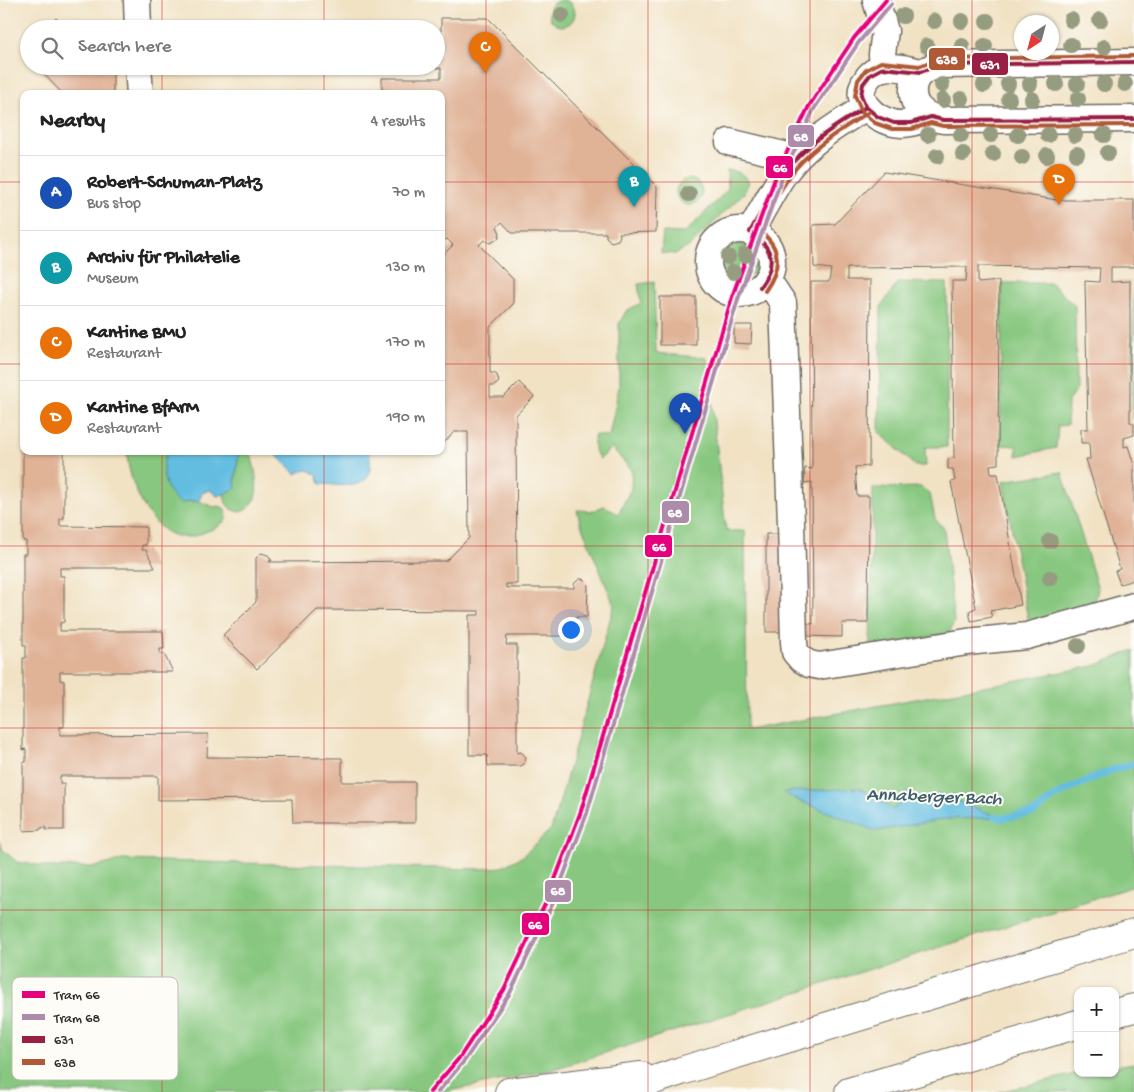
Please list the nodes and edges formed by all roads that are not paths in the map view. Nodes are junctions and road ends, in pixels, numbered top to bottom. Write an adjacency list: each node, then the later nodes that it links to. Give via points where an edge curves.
1 (137, 0): 3 (street)
2 (876, 0): 5 (street, via 885,31)
3 (138, 20)
4 (1134, 62): 6 (street, via 939,65)
5 (882, 68): 6 (street); 9 (street, via 870,74 863,84 861,95)
6 (922, 72): 10 (street, via 913,83 913,96 920,110)
7 (139, 75): 8 (street)
8 (140, 90)
9 (866, 107): 10 (street, via 878,117 894,123 911,124); 13 (street, via 830,129)
10 (930, 117): 11 (street, via 943,120)
11 (1134, 119)
12 (729, 142): 13 (street)
13 (796, 158): 14 (street)
14 (750, 232): 15 (street, via 767,246 771,268); 15 (street, via 740,230 719,237 708,255 711,276 717,285 737,294 760,287)
15 (767, 278): 16 (street, via 783,303 792,626 795,652 801,659 819,666 967,642 1027,636)
16 (1134, 606)
17 (1134, 932): 23 (highway)
18 (1134, 1008): 19 (highway)
19 (1119, 1012)
20 (1134, 1017): 21 (highway)
21 (1119, 1019)
22 (1074, 1025): 26 (highway)
23 (681, 1071): 24 (highway); 25 (highway)
24 (509, 1092)
25 (619, 1092)
26 (849, 1092)

